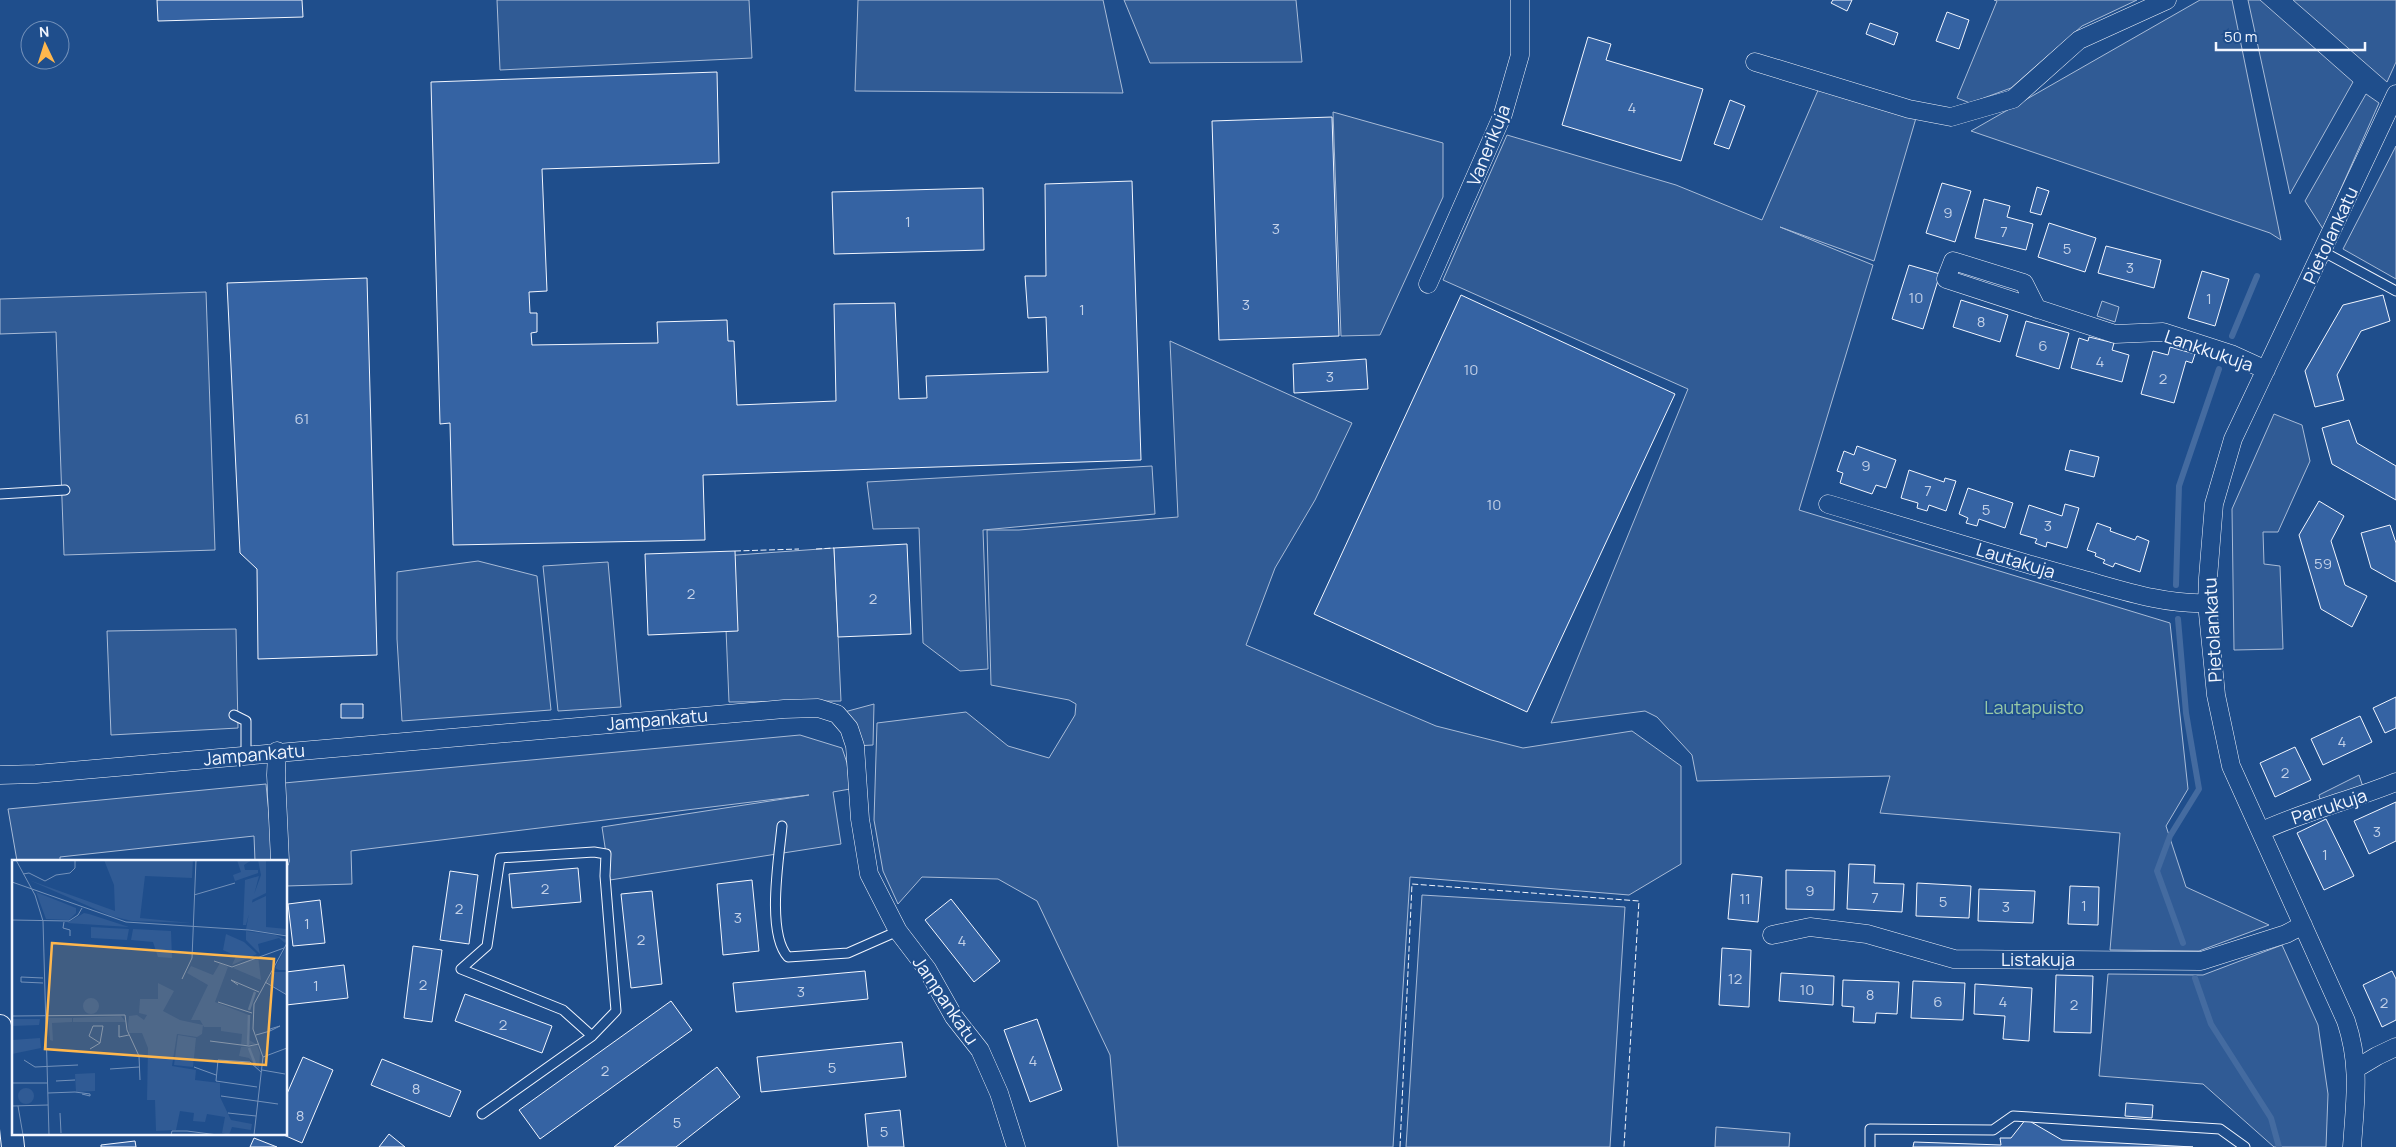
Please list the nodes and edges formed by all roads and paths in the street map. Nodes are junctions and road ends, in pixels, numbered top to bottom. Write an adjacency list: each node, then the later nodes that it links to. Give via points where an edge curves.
1 (1520, 0): 6 (street, Vanerikuja, via 1520,55 1503,114)
2 (2166, 0): 3 (street, via 2079,40 2013,99 1951,116 1909,109)
3 (1755, 62)
4 (2396, 94): 5 (street, Pietolankatu)
5 (2322, 251): 7 (lane); 9 (street, Pietolankatu)
6 (1428, 284)
7 (2396, 291)
8 (2037, 308): 9 (street, Lankkukuja, via 2115,334 2163,332 2231,354)
9 (2266, 370): 13 (street, Pietolankatu, via 2233,439 2214,504)
10 (65, 490): 11 (lane)
11 (0, 494)
12 (1828, 504): 13 (street, Lautakuja, via 2115,589 2186,604)
13 (2207, 603): 20 (street, Pietolankatu, via 2216,695 2232,766)
14 (234, 715): 16 (lane, via 246,721)
15 (277, 751): 16 (street, Jampankatu); 21 (street); 23 (street, Jampankatu, via 818,708 837,714 849,728 855,746 860,819 869,874)
16 (246, 754): 17 (street, Jampankatu)
17 (0, 775)
18 (2396, 782): 20 (street, Parrukuja, via 2366,795 2292,817)
19 (782, 826): 23 (lane, via 774,902 781,949 788,957 848,953)
20 (2262, 831): 22 (street, Pietolankatu)
21 (280, 860)
22 (2303, 925): 24 (street, Listakuja, via 2286,934 2202,961 1954,959 1867,934 1810,927); 28 (street, Pietolankatu, via 2346,1022 2354,1044)
23 (898, 931): 33 (street, Jampankatu, via 927,969 954,1017 980,1050 999,1093)
24 (1772, 935)
25 (0, 1026): 30 (street)
26 (592, 1036): 26 (lane, via 563,1010 461,969 487,946 500,858 606,854 616,1011); 29 (lane)
27 (2396, 1047): 28 (street)
28 (2357, 1068): 36 (street, Pietolankatu)
29 (482, 1114)
30 (12, 1130)
31 (12, 1134): 32 (street)
32 (14, 1147)
33 (1016, 1147)
34 (1870, 1147): 35 (lane, via 1870,1129 1993,1130 2012,1116 2220,1129)
35 (2245, 1147)
36 (2352, 1147)

